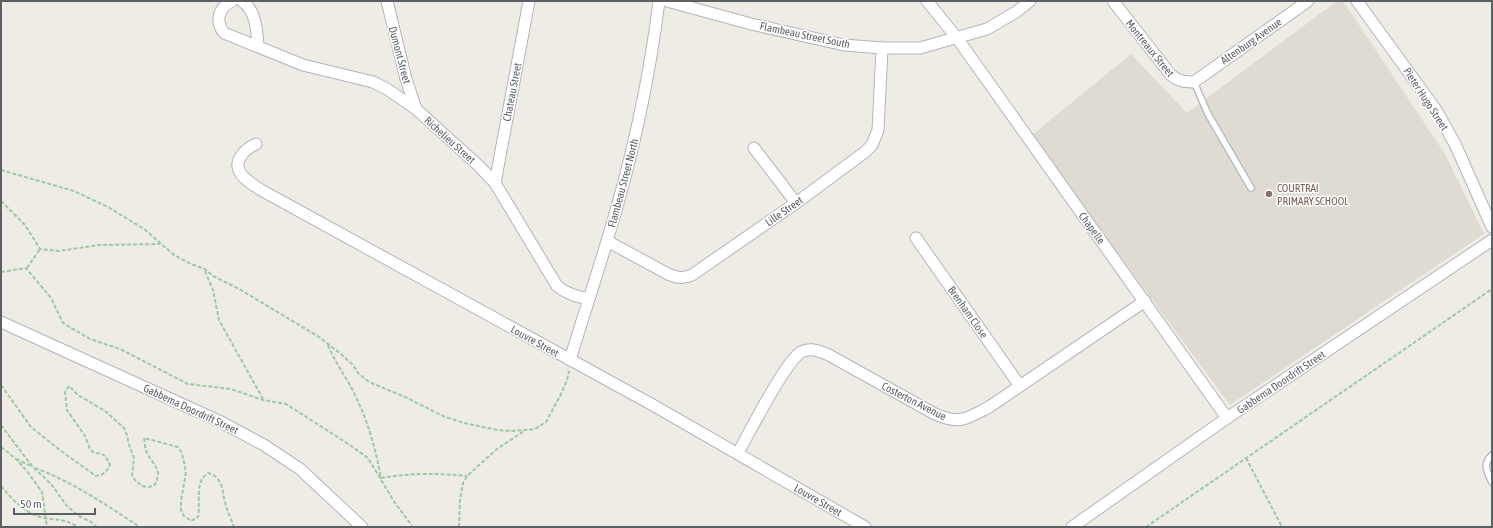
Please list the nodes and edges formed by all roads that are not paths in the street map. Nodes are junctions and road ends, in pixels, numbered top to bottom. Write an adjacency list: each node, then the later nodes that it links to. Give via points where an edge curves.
1 (232, 1): 13 (street, Richelieu Street, via 220,11 220,27 224,33)
2 (242, 1): 13 (street, via 253,14)
3 (387, 1): 16 (street, Dumont Street)
4 (529, 1): 19 (street, Chateau Street)
5 (659, 1): 25 (street, Flambeau Street North, via 654,44 636,130)
6 (667, 1): 14 (street, Flambeau Street South, via 751,24 844,45)
7 (927, 1): 12 (street, Chapelle)
8 (1030, 1): 12 (street, Flambeau Street South, via 987,29)
9 (1113, 1): 15 (street, Montreaux Street, via 1171,75 1181,82)
10 (1308, 1): 15 (street, Altenburg Avenue)
11 (1357, 1): 22 (street, Pieter Hugo Street, via 1436,110 1455,144)
12 (957, 38): 14 (street, Flambeau Street South, via 920,48); 27 (street, Chapelle)
13 (258, 46): 16 (street, Richelieu Street, via 303,65 373,82)
14 (882, 48): 21 (street, Lille Street, via 878,130 875,139 865,152)
15 (1194, 82): 20 (lane, via 1208,114)
16 (416, 109): 19 (street, Richelieu Street)
17 (256, 144): 29 (street, Louvre Street, via 241,154 238,167 241,174 261,190)
18 (754, 148): 21 (street)
19 (495, 183): 26 (street, Richelieu Street, via 557,286 564,292)
20 (1251, 188)
21 (796, 203): 25 (street, Lille Street, via 686,278 668,274)
22 (1492, 228)
23 (916, 238): 30 (street, Brenham Close)
24 (1492, 240): 31 (street, Gabbema Doordrift Street)
25 (607, 241): 26 (street, Flambeau Street North)
26 (588, 299): 29 (street, Flambeau Street North)
27 (1144, 301): 30 (street, Costerton Avenue); 31 (street, Chapelle)
28 (1, 322): 35 (street, Gabbema Doordrift Street, via 221,422 264,445 300,468)
29 (570, 360): 32 (street, Louvre Street)
30 (1020, 386): 32 (street, Costerton Avenue, via 977,413 963,420 953,421 935,414 827,354 808,350 794,358)
31 (1227, 418): 37 (street, Gabbema Doordrift Street)
32 (738, 453): 36 (street, Louvre Street)
33 (1492, 455): 34 (lane, via 1486,462 1486,468)
34 (1492, 482)
35 (362, 527)
36 (865, 527)
37 (1072, 527)

